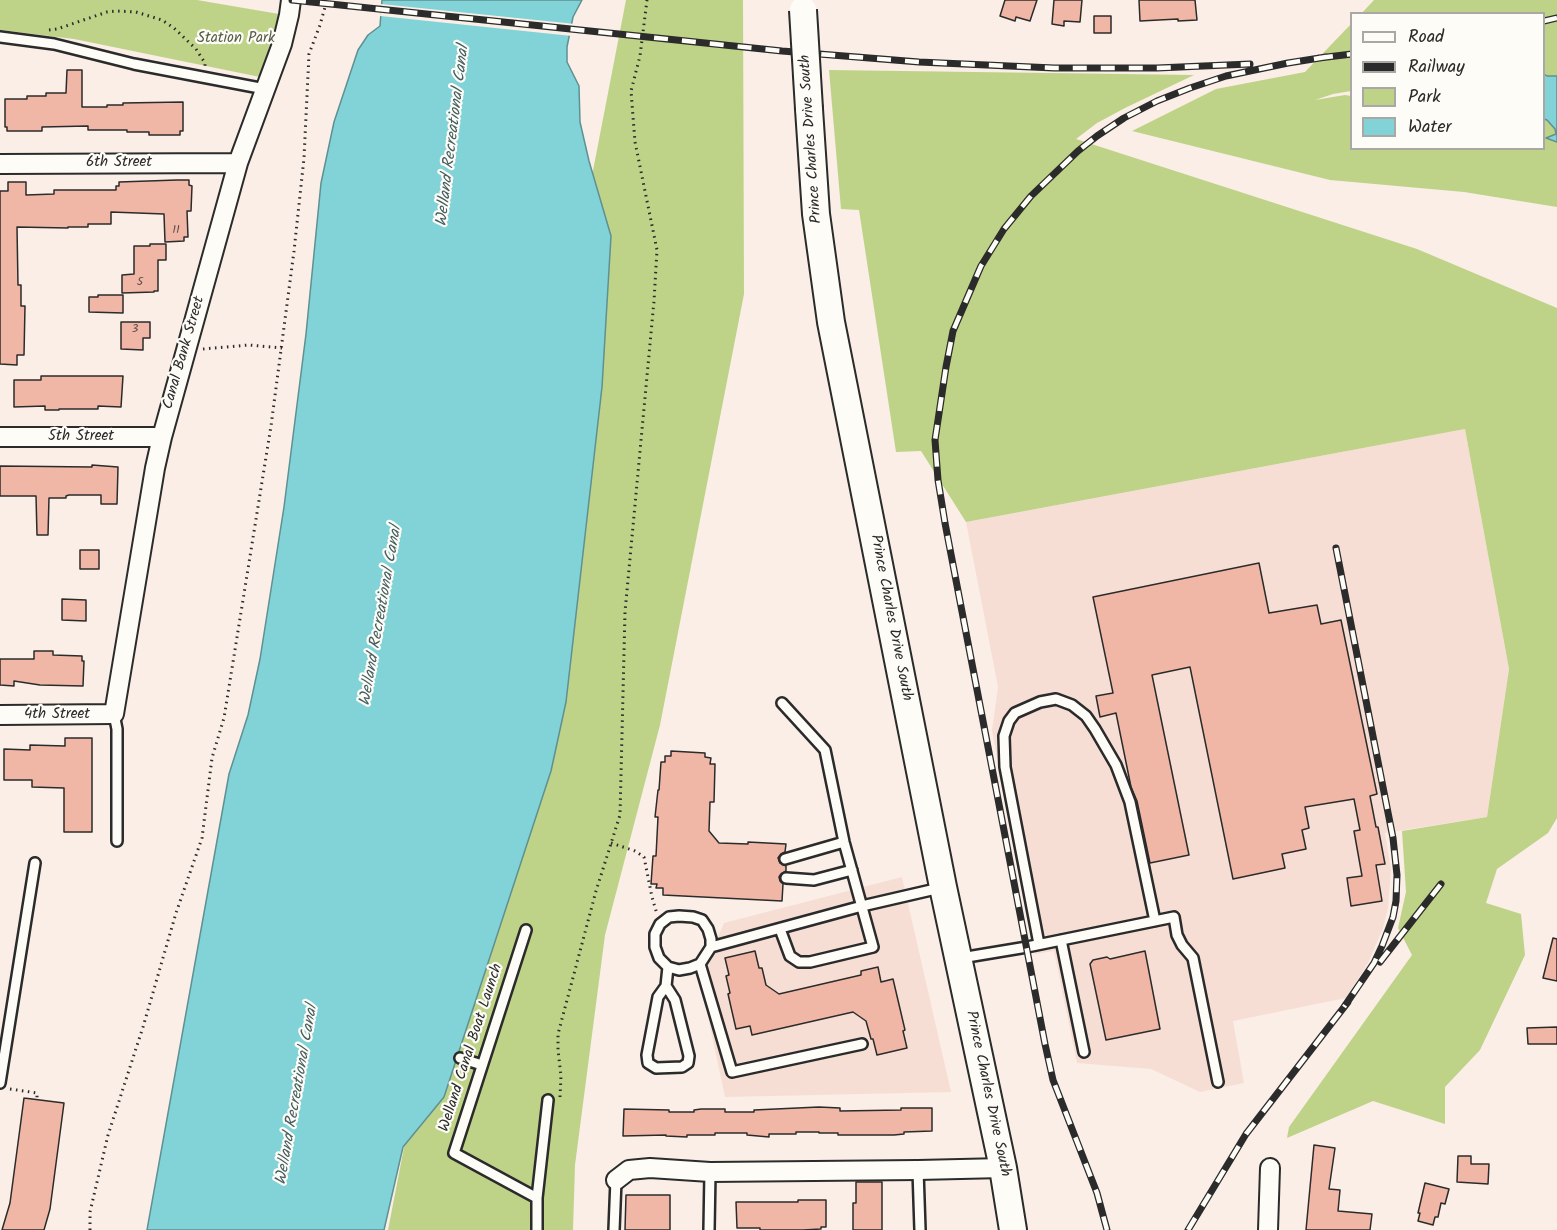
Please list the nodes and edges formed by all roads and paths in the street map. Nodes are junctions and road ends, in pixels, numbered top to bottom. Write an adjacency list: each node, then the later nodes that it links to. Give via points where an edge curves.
1 (291, 0): 8 (street, Canal Bank Street, via 282,44)
2 (327, 0): 11 (path, via 309,54 302,169)
3 (647, 0): 20 (path, via 631,91 635,142 657,250 624,612 620,815)
4 (803, 5): 25 (main road, Prince Charles Drive South, bridge, via 816,214 831,322)
5 (43, 31): 7 (path, via 107,12 125,10 148,15 174,27 189,41 205,63)
6 (0, 37): 7 (lane, via 54,44)
7 (204, 77): 8 (lane)
8 (265, 89): 9 (street, Canal Bank Street)
9 (237, 163): 10 (street, 6th Street); 12 (street, Canal Bank Street)
10 (0, 164)
11 (282, 348): 12 (path, via 249,345); 54 (path, via 202,838 108,1135 90,1212)
12 (186, 351): 14 (street, Canal Bank Street)
13 (0, 437): 14 (street, 5th Street)
14 (162, 437): 16 (street, Canal Bank Street)
15 (782, 703): 19 (lane, via 825,750)
16 (114, 714): 17 (street, 4th Street); 18 (lane)
17 (0, 715)
18 (117, 840)
19 (844, 842): 21 (lane); 23 (lane)
20 (611, 843): 28 (path, via 644,857); 38 (path)
21 (785, 859)
22 (35, 863): 44 (lane)
23 (852, 870): 24 (lane, via 814,880); 26 (lane)
24 (786, 878)
25 (943, 887): 26 (lane); 34 (main road, Prince Charles Drive South)
26 (862, 906): 29 (lane); 29 (lane, via 873,947 799,962 789,956)
27 (1155, 921): 31 (lane); 32 (lane, via 1130,802 1116,765 1086,716 1056,699 1040,702 1015,713 1004,736 1005,767); 43 (lane, via 1174,917 1177,935 1192,958)
28 (660, 924): 33 (lane, via 679,916 702,920); 36 (lane, via 655,947)
29 (780, 929): 33 (lane)
30 (526, 930): 42 (lane, Welland Canal Boat Launch)
31 (1061, 940): 32 (lane); 40 (lane)
32 (1039, 944): 34 (lane)
33 (711, 947): 35 (lane)
34 (958, 959): 48 (main road, Prince Charles Drive South)
35 (700, 964): 36 (lane, via 679,970); 39 (lane, via 732,1072)
36 (668, 967): 37 (lane)
37 (666, 986): 37 (lane, via 675,1000 689,1056 688,1064 682,1067 656,1068 648,1064 647,1055 658,997)
38 (558, 1034)
39 (862, 1044)
40 (1084, 1052)
41 (460, 1058): 42 (lane)
42 (482, 1065): 53 (lane, Welland Canal Boat Launch, via 454,1153)
43 (1218, 1082)
44 (0, 1083)
45 (9, 1089): 46 (path, via 38,1093)
46 (37, 1100)
47 (548, 1100): 53 (lane)
48 (1003, 1167): 50 (street); 59 (main road, Prince Charles Drive South)
49 (1270, 1167): 60 (street)
50 (918, 1170): 51 (street); 58 (lane)
51 (710, 1172): 52 (street, via 650,1167 629,1170); 57 (lane)
52 (616, 1180): 56 (lane)
53 (537, 1198): 55 (lane)
54 (90, 1230)
55 (537, 1230)
56 (614, 1230)
57 (709, 1230)
58 (920, 1230)
59 (1013, 1230)
60 (1268, 1230)

